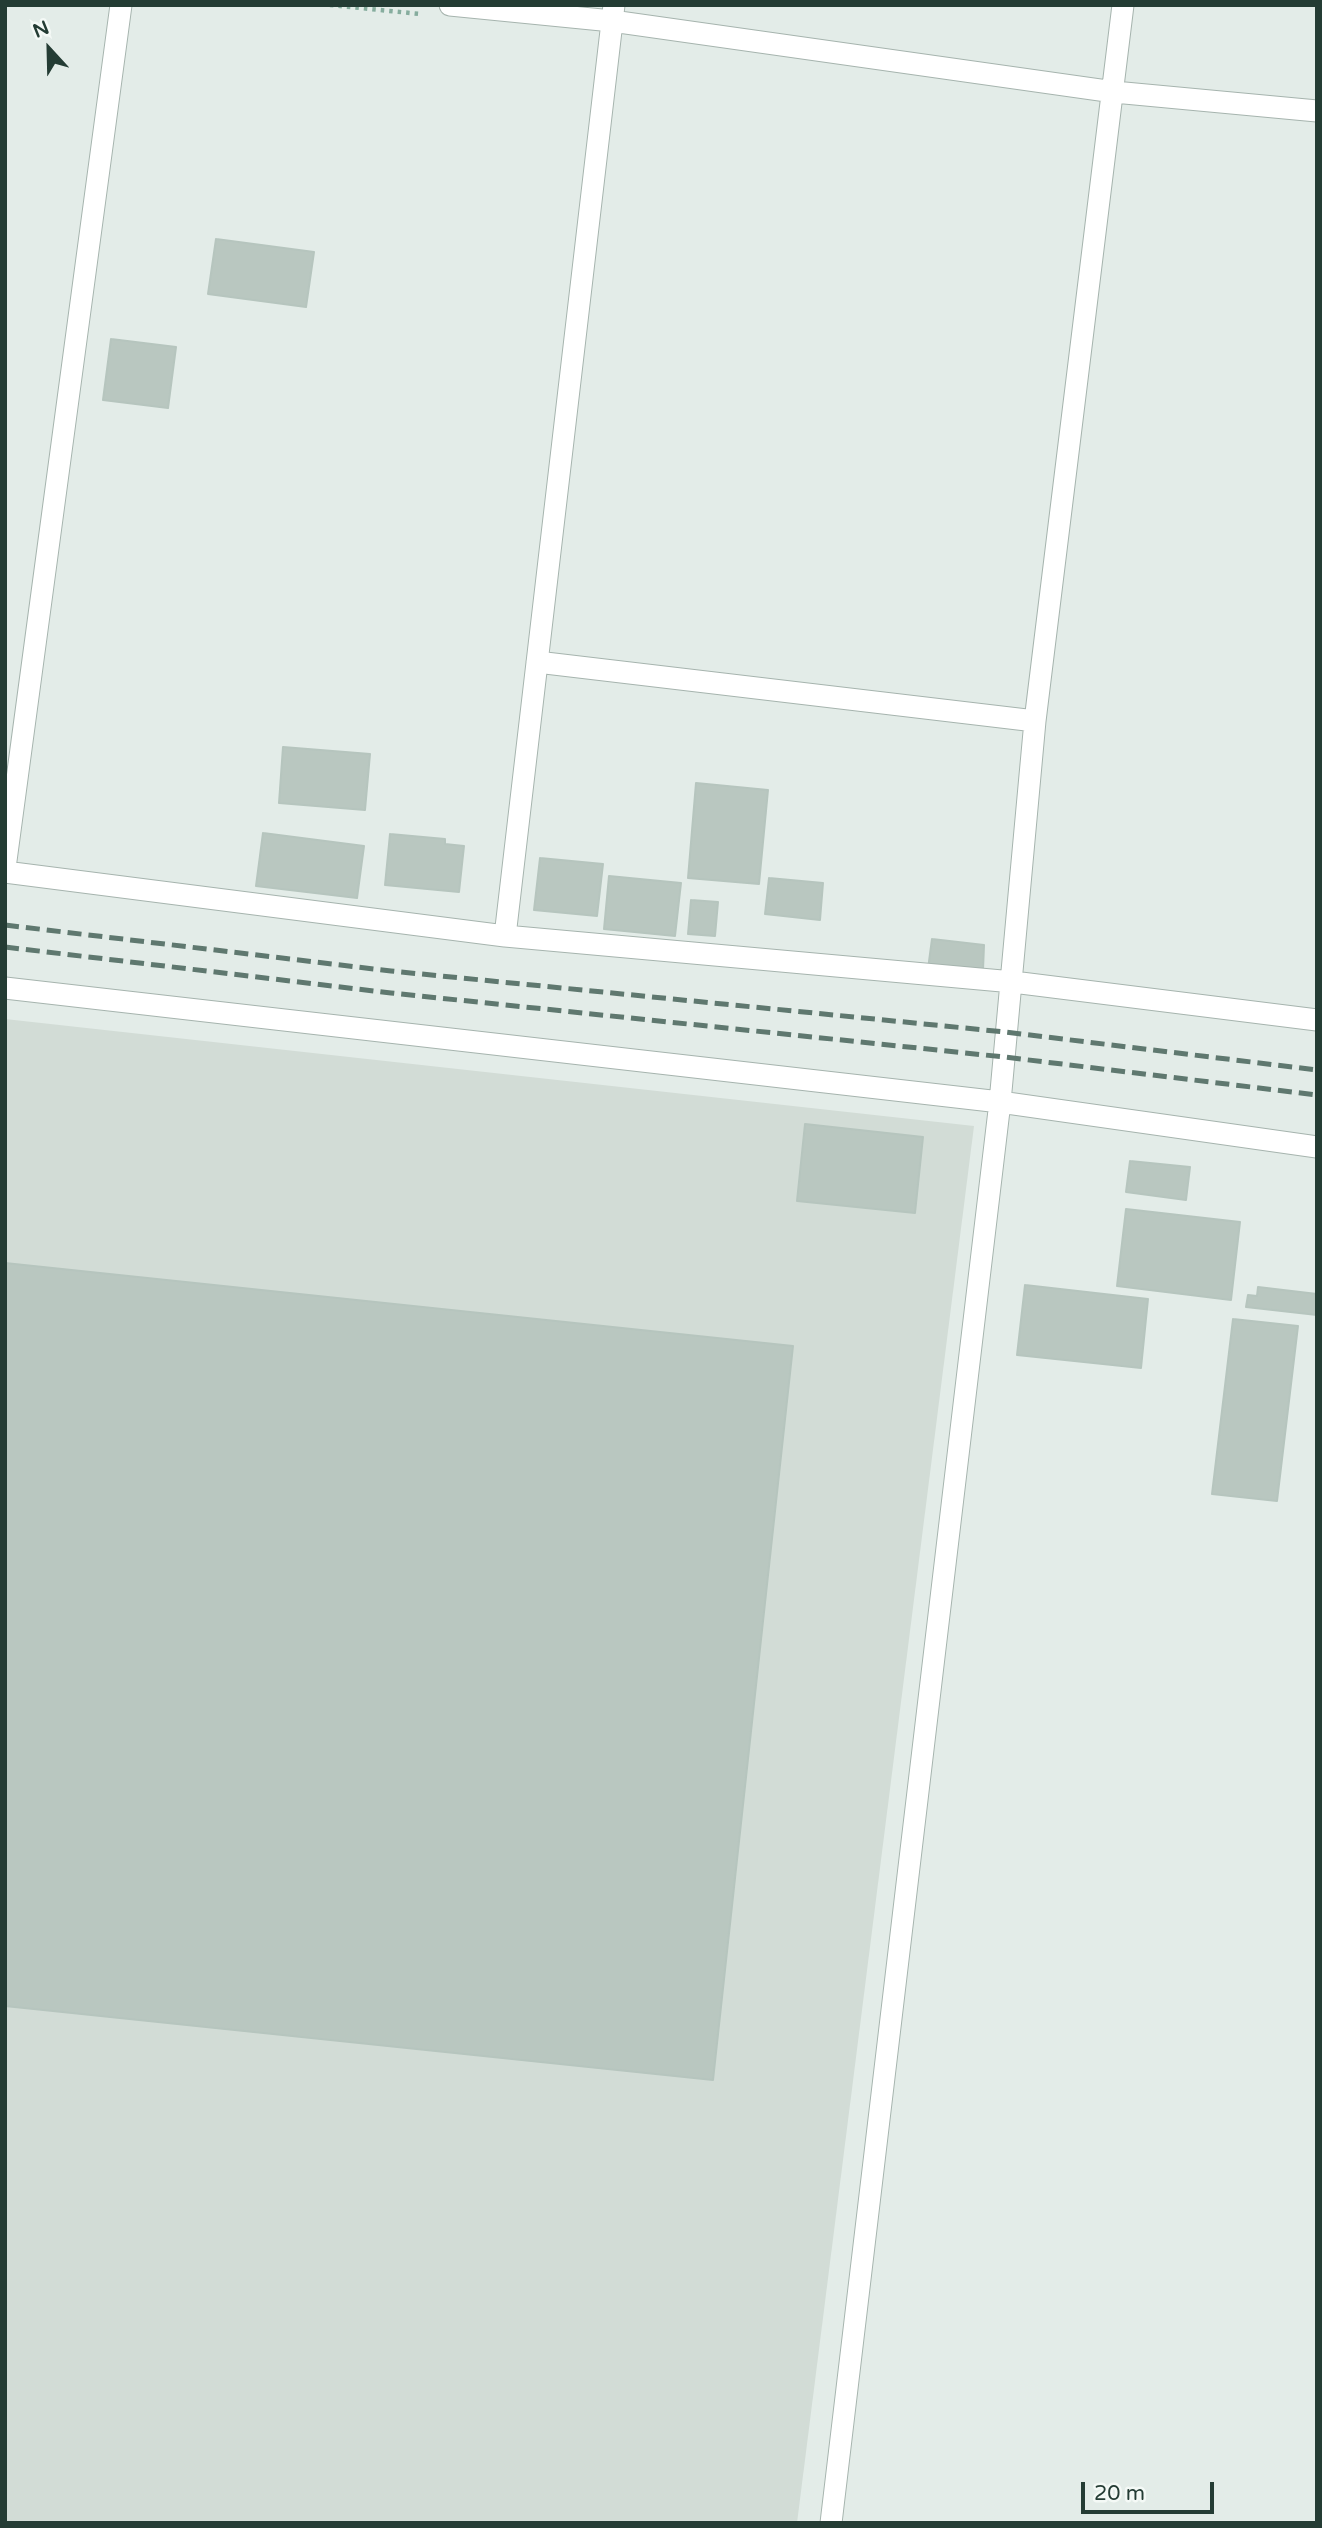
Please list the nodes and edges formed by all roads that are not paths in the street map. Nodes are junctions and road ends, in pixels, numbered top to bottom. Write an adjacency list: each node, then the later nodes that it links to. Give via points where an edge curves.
1 (121, 5): 9 (street)
2 (450, 5): 4 (street)
3 (1123, 5): 5 (street)
4 (613, 13): 5 (street); 7 (street)
5 (1114, 92): 6 (street); 8 (street)
6 (1317, 110)
7 (537, 662): 8 (street); 10 (street)
8 (1035, 721): 11 (street)
9 (5, 870): 10 (street)
10 (505, 936): 11 (street)
11 (1013, 982): 13 (street); 14 (street)
12 (5, 988): 14 (street)
13 (1317, 1020)
14 (1000, 1102): 15 (street); 16 (street)
15 (1317, 1147)
16 (831, 2523)

